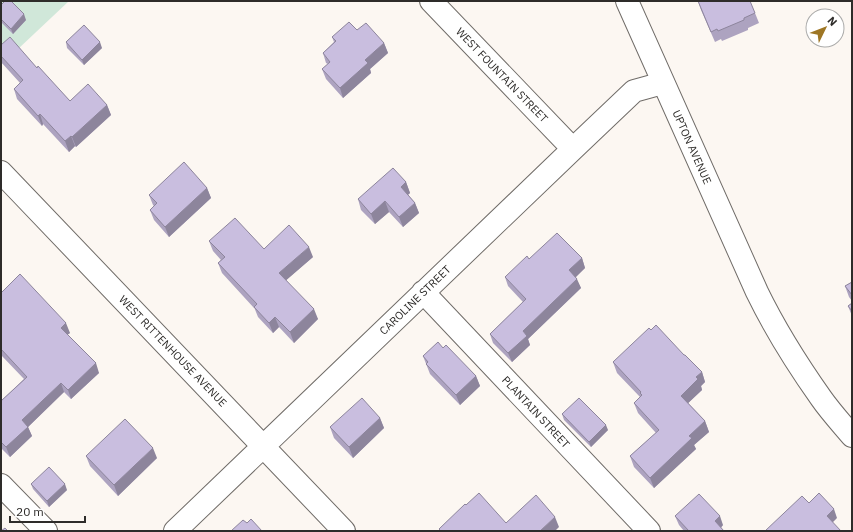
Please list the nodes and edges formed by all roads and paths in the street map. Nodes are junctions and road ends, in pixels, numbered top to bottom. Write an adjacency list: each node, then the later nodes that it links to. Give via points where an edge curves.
1 (431, 1): 4 (street, WEST FOUNTAIN STREET)
2 (627, 1): 3 (street, UPTON AVENUE)
3 (663, 83): 4 (street, CAROLINE STREET, via 634,91); 7 (street, UPTON AVENUE, via 770,319 821,398)
4 (572, 149): 6 (street, CAROLINE STREET)
5 (1, 172): 8 (street, WEST RITTENHOUSE AVENUE)
6 (423, 292): 8 (street, CAROLINE STREET); 13 (street, PLANTAIN STREET)
7 (852, 436)
8 (263, 446): 11 (street, CAROLINE STREET); 12 (street, WEST RITTENHOUSE AVENUE)
9 (1, 485): 10 (street)
10 (46, 531)
11 (174, 531)
12 (344, 531)
13 (649, 531)

